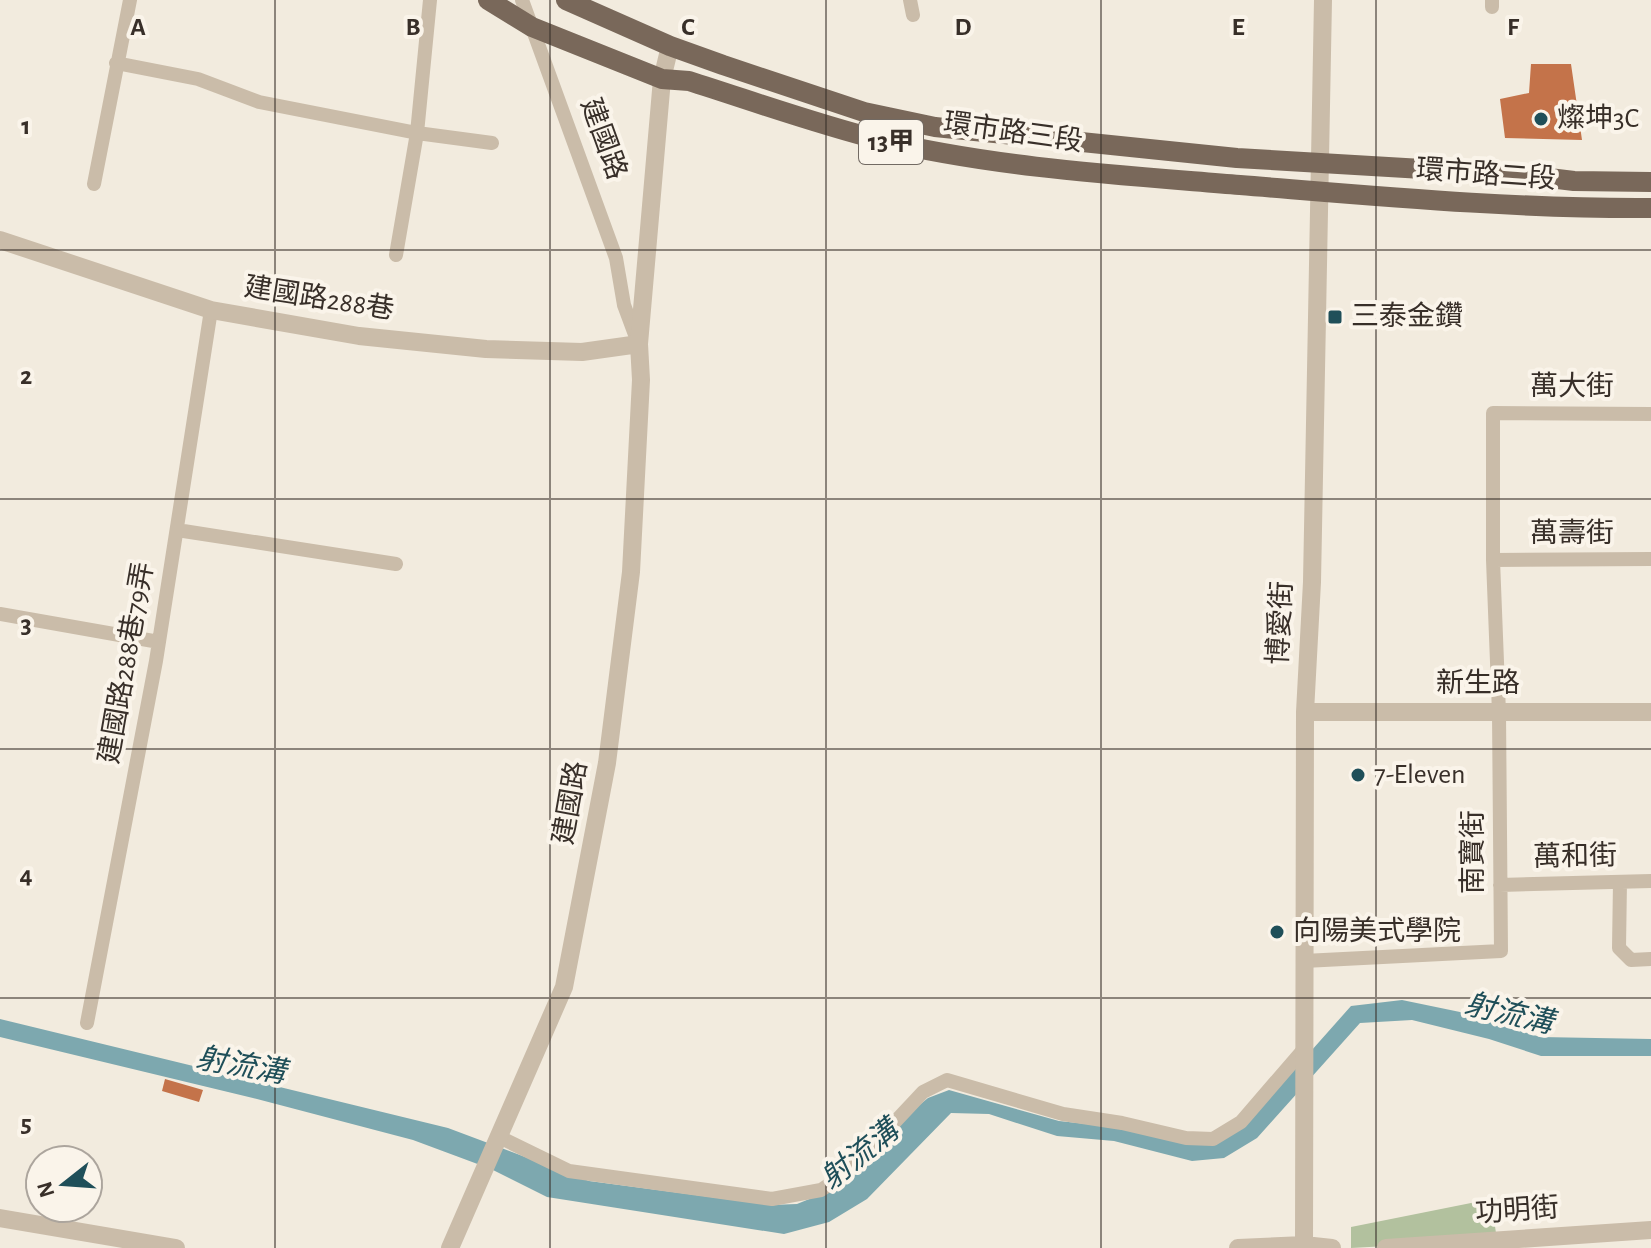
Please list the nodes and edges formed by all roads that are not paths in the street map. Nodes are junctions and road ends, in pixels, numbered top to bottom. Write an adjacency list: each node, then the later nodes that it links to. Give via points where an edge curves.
1 (130, 0): 9 (street)
2 (430, 0): 11 (street)
3 (488, 0): 7 (main road, 環市路三段 / 13甲)
4 (522, 0): 7 (street, 建國路)
5 (566, 0): 8 (main road, 環市路三段 / 13甲)
6 (1323, 0): 13 (street, 博愛街)
7 (532, 27): 10 (main road, 環市路三段 / 13甲); 21 (street, 建國路, via 616,258 624,305)
8 (670, 46): 10 (street, 建國路); 13 (main road, 環市路三段 / 13甲, via 864,112 935,127)
9 (116, 63): 11 (street, via 198,79 259,102); 15 (street)
10 (662, 79): 16 (main road, 環市路三段 / 13甲, via 689,81 878,139 957,155 1062,170); 21 (street, 建國路)
11 (417, 133): 12 (street); 19 (street)
12 (492, 143)
13 (1320, 164): 14 (main road, 環市路二段 / 13甲); 16 (street, 博愛街)
14 (1651, 182)
15 (94, 184)
16 (1318, 191): 17 (main road, 環市路二段 / 13甲, via 1527,207); 30 (street, 博愛街)
17 (1651, 208)
18 (0, 240): 20 (street, 建國路288巷)
19 (396, 255)
20 (211, 310): 21 (street, 建國路288巷, via 359,336 486,349 582,352); 24 (street, 建國路288巷79弄)
21 (639, 344): 40 (street, 建國路, via 631,572 604,777 564,987)
22 (1493, 413): 23 (street, 萬大街); 26 (street, 南寶街)
23 (1651, 414)
24 (177, 530): 27 (street); 29 (street, 建國路288巷79弄)
25 (1651, 559): 26 (street, 萬壽街)
26 (1493, 560): 32 (street, 南寶街)
27 (396, 564)
28 (0, 614): 29 (street)
29 (159, 642): 38 (street, 建國路288巷79弄)
30 (1305, 712): 32 (street, 新生路); 37 (street, 博愛街)
31 (1651, 712): 32 (street, 新生路)
32 (1499, 713): 35 (street, 南寶街)
33 (1651, 881): 34 (street, 萬和街)
34 (1620, 882): 35 (street, 萬和街); 36 (street, via 1619,948 1631,960)
35 (1500, 885): 37 (street, 南寶街, via 1501,951)
36 (1651, 959)
37 (1304, 961): 39 (street, 博愛街)
38 (87, 1023)
39 (1304, 1065): 40 (street, via 1241,1122 1213,1139 1063,1114 947,1080 923,1092 848,1172 821,1190 772,1199 569,1171); 43 (street, 博愛街)
40 (498, 1139): 45 (street, 建國路)
41 (0, 1218): 44 (street)
42 (1651, 1230): 48 (street, 功明街)
43 (1304, 1246): 46 (street); 47 (street)
44 (176, 1248)
45 (450, 1248)
46 (1238, 1248)
47 (1332, 1248)
48 (1386, 1248)

